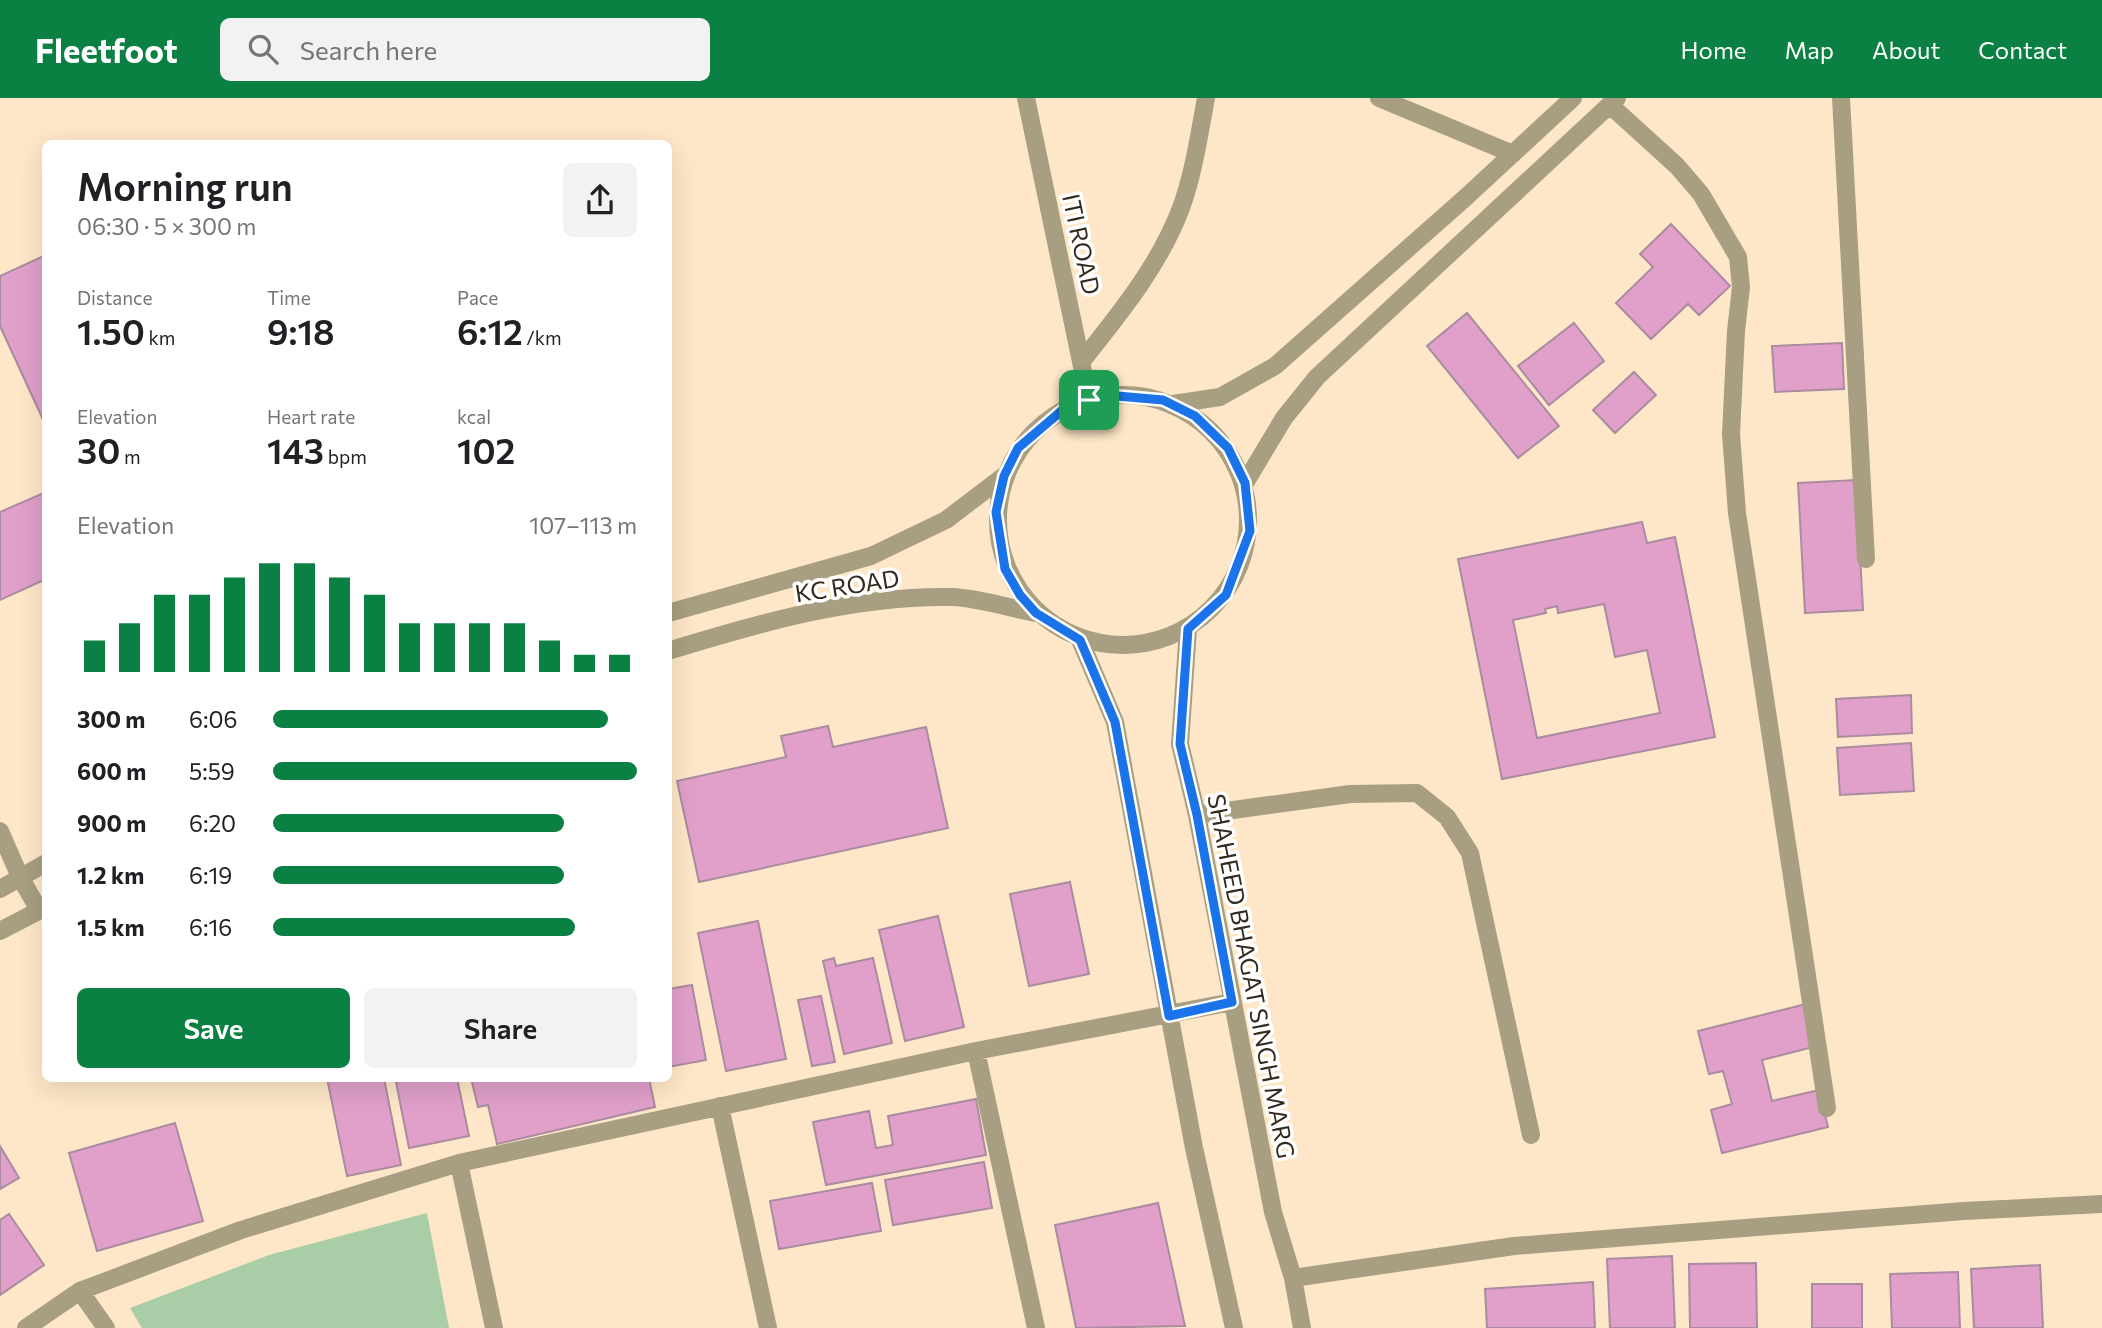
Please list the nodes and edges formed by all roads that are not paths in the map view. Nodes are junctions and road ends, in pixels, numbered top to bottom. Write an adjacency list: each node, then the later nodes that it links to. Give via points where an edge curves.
1 (1026, 98): 8 (street, ITI ROAD)
2 (1206, 98): 8 (street, via 1180,209 1132,298)
3 (1379, 98): 7 (street)
4 (1573, 98): 7 (street)
5 (1842, 98): 13 (street)
6 (1614, 102): 12 (street, via 1317,377 1284,418); 30 (street, via 1701,194 1738,257 1741,287 1731,434 1737,513)
7 (1513, 154): 10 (street, via 1275,366 1220,397)
8 (1082, 361): 9 (street, ITI ROAD)
9 (1089, 400): 10 (street, via 1106,395); 11 (street, via 1066,407 1018,448)
10 (1173, 404): 12 (street, via 1195,416 1228,448)
11 (1004, 476): 14 (street, via 946,520 872,556); 15 (street, via 996,512 1005,569)
12 (1245, 483): 16 (street, via 1250,531 1226,595)
13 (1866, 559)
14 (672, 612)
15 (1036, 613): 17 (street); 18 (street, KC ROAD, via 954,597 877,601 749,626)
16 (1188, 629): 17 (street, via 1134,646); 19 (street, SHAHEED BHAGAT SINGH MARG, via 1180,744)
17 (1080, 640): 27 (street, via 1115,722)
18 (672, 650)
19 (1197, 815): 26 (street, SHAHEED BHAGAT SINGH MARG); 31 (street, via 1350,794 1417,793 1447,817 1470,853)
20 (0, 831): 22 (street)
21 (42, 865): 22 (street)
22 (20, 877): 23 (street); 24 (street)
23 (0, 889)
24 (42, 908): 25 (street)
25 (0, 930)
26 (1232, 1002): 27 (street); 34 (street, SHAHEED BHAGAT SINGH MARG, via 1273,1212)
27 (1169, 1016): 28 (street); 41 (street)
28 (976, 1051): 29 (street); 40 (street)
29 (720, 1106): 32 (street); 39 (street)
30 (1827, 1108)
31 (1531, 1135)
32 (459, 1163): 35 (street, via 241,1230); 38 (street)
33 (2102, 1203): 34 (street, via 1514,1246)
34 (1293, 1278): 42 (street, SHAHEED BHAGAT SINGH MARG)
35 (80, 1291): 36 (street); 37 (street)
36 (26, 1328)
37 (106, 1328)
38 (494, 1328)
39 (768, 1328)
40 (1036, 1328)
41 (1234, 1328)
42 (1302, 1328)

